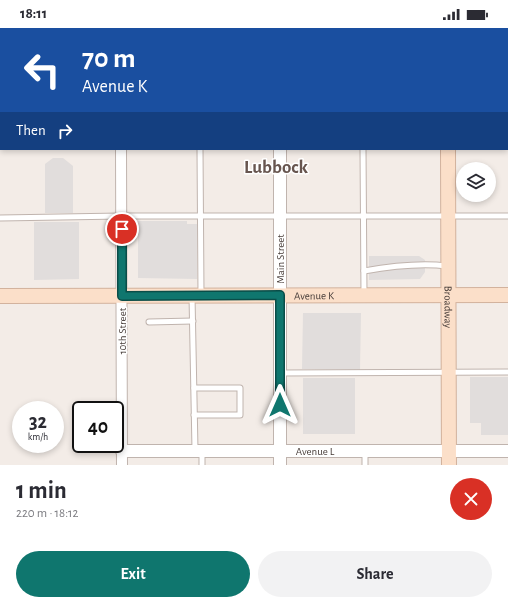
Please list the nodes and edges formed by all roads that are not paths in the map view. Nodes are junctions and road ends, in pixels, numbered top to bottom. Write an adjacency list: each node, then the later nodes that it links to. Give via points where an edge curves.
1 (121, 150): 6 (street, 10th Street)
2 (200, 150): 7 (lane)
3 (280, 150): 8 (street, Main Street)
4 (363, 150): 9 (lane)
5 (448, 150): 11 (main road, Broadway)
6 (122, 216): 7 (lane); 12 (lane); 21 (street, 10th Street)
7 (200, 216): 8 (lane); 15 (lane)
8 (280, 216): 9 (lane); 16 (street, Main Street)
9 (364, 216): 11 (lane); 14 (lane)
10 (508, 216): 11 (lane)
11 (448, 217): 13 (main road, Broadway)
12 (0, 218)
13 (448, 266): 14 (lane, via 429,264); 18 (main road, Broadway)
14 (364, 271): 17 (lane)
15 (197, 295): 16 (main road, Avenue K); 21 (main road, Avenue K); 22 (lane)
16 (280, 295): 17 (main road, Avenue K); 26 (street, Main Street)
17 (364, 295): 18 (main road, Avenue K)
18 (448, 295): 19 (main road, Avenue K); 24 (main road, Broadway)
19 (508, 295)
20 (0, 296): 21 (main road, Avenue K)
21 (122, 296): 28 (street, 10th Street)
22 (192, 321): 23 (lane); 27 (lane)
23 (150, 322)
24 (449, 372): 25 (lane); 26 (lane); 36 (main road, Broadway)
25 (508, 372)
26 (280, 374): 33 (street, Main Street)
27 (194, 388): 29 (lane); 29 (lane, via 240,388 240,415)
28 (122, 401)
29 (194, 416): 31 (lane)
30 (124, 451): 31 (street, Avenue L)
31 (198, 451): 33 (street, Avenue L); 38 (lane)
32 (508, 451): 36 (street, Avenue L)
33 (280, 452): 34 (street, Avenue L); 39 (street, Main Street)
34 (365, 452): 36 (street, Avenue L); 40 (lane)
35 (122, 453): 37 (street, 10th Street)
36 (449, 458)
37 (122, 465)
38 (202, 465)
39 (280, 465)
40 (365, 465)

